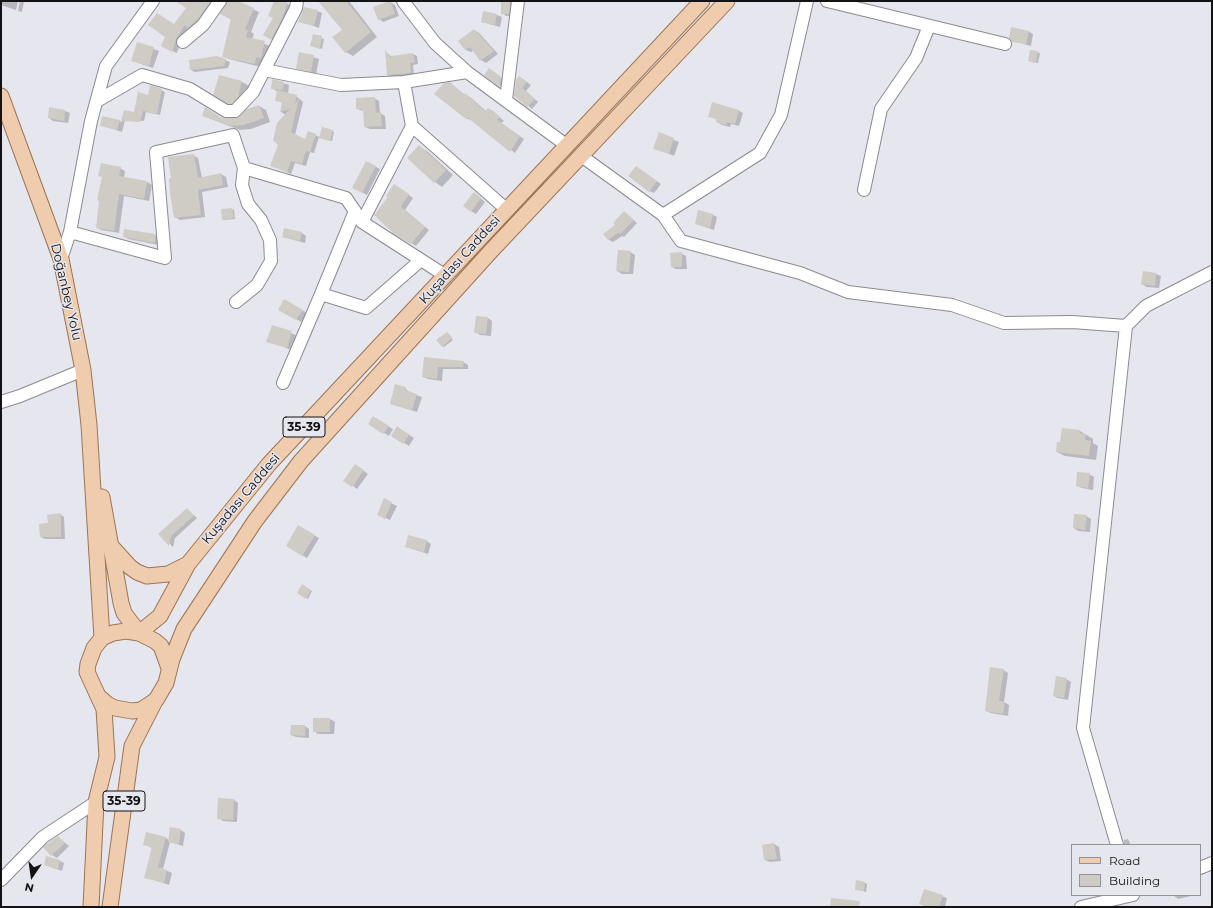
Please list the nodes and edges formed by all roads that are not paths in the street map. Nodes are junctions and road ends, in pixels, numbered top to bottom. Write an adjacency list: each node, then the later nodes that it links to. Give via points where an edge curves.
1 (153, 1): 18 (street, via 106,66)
2 (220, 1): 11 (street, via 203,25)
3 (297, 1): 13 (street, via 296,8)
4 (403, 1): 14 (street, via 435,43)
5 (518, 1): 17 (street)
6 (702, 1): 20 (main road, Kuşadası Caddesi / 35-39)
7 (727, 1): 21 (main road, Kuşadası Caddesi / 35-39)
8 (807, 1): 26 (street, via 781,115 760,152)
9 (827, 1): 10 (street)
10 (929, 26): 12 (street); 23 (street, via 916,58 881,109)
11 (183, 42)
12 (1005, 44)
13 (264, 70): 15 (street, via 341,85); 18 (street, via 253,92 235,111 226,111 190,89 142,75)
14 (467, 72): 15 (street); 17 (street)
15 (404, 82): 19 (street)
16 (1, 96): 29 (main road, Doğanbey Yolu)
17 (506, 100): 20 (street)
18 (97, 101): 28 (street)
19 (412, 126): 24 (street); 27 (street)
20 (566, 145): 24 (main road, Kuşadası Caddesi / 35-39)
21 (580, 155): 26 (street); 44 (main road, Kuşadası Caddesi / 35-39, via 301,461 255,521 184,629)
22 (244, 168): 25 (street, via 346,198); 28 (street, via 233,135 156,152 165,258); 34 (street, via 242,185 248,204 261,220 270,240 271,261 257,285)
23 (864, 190)
24 (506, 209): 32 (main road, Kuşadası Caddesi / 35-39)
25 (355, 211): 27 (street); 33 (street)
26 (663, 215): 35 (street, via 681,241 800,273 848,292 952,305 1004,323 1072,322)
27 (362, 222): 30 (street)
28 (70, 232): 29 (street)
29 (61, 259): 36 (main road, Doğanbey Yolu)
30 (420, 260): 32 (street); 33 (street, via 366,308)
31 (1212, 272): 35 (street, via 1146,306)
32 (446, 276): 41 (main road, Kuşadası Caddesi / 35-39, via 269,464)
33 (321, 294): 37 (street)
34 (236, 302)
35 (1126, 326): 48 (street, via 1083,728)
36 (83, 370): 38 (street); 39 (main road, Doğanbey Yolu)
37 (283, 383)
38 (1, 402)
39 (89, 425): 40 (main road); 43 (main road)
40 (111, 546): 41 (main road, via 130,567 147,576 168,574); 42 (main road, via 124,613)
41 (188, 564): 42 (main road, Kuşadası Caddesi / 35-39, via 160,616)
42 (139, 633): 43 (main road, via 126,631); 44 (main road, via 161,646)
43 (102, 638): 45 (main road, 35-39, via 90,655 87,672)
44 (169, 668): 46 (main road, via 166,683)
45 (99, 697): 46 (main road, via 116,708 132,711 141,710); 47 (main road, 35-39, via 104,709 107,757)
46 (156, 700): 54 (main road, 35-39, via 132,746)
47 (96, 802): 51 (street, via 43,837); 53 (main road, 35-39)
48 (1117, 844)
49 (1212, 863): 50 (street)
50 (1201, 868)
51 (1, 880)
52 (1132, 898): 55 (street)
53 (92, 907)
54 (110, 907)
55 (1081, 907)

